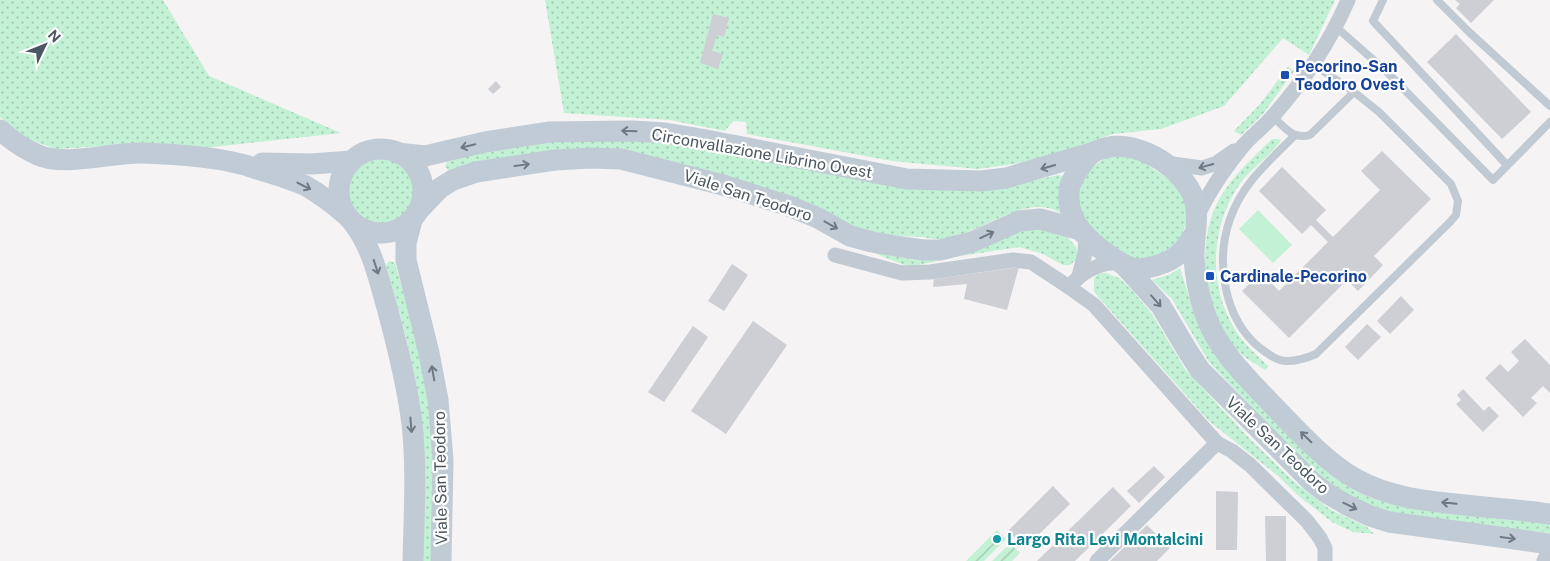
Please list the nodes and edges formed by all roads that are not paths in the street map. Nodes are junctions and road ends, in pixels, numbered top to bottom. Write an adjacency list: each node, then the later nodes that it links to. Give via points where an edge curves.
1 (1348, 0): 4 (street)
2 (1383, 0): 18 (lane, via 1373,21)
3 (1437, 0): 7 (lane)
4 (1336, 27): 5 (street); 18 (lane, via 1386,71 1492,180)
5 (1313, 64): 6 (lane); 8 (street)
6 (1354, 92): 11 (lane, via 1310,135); 11 (lane, via 1379,112 1451,184 1456,192 1458,209 1450,222 1316,354 1286,361 1267,353 1240,325 1225,284 1223,248 1230,219 1245,188)
7 (1550, 106)
8 (1273, 116): 11 (lane); 12 (street)
9 (1550, 122): 18 (lane)
10 (0, 130): 17 (main road, via 39,156 62,160 142,153)
11 (1294, 136)
12 (1244, 145): 16 (street, one-way to 16, via 1217,163 1202,168); 21 (street, via 1216,181)
13 (397, 152): 14 (main road, Circonvallazione Librino Ovest, one-way to 13, via 1006,178 981,180 907,179 701,138 632,131 550,132 425,156); 15 (main road, via 373,150); 19 (main road, via 413,164 422,182 422,202)
14 (1094, 152): 16 (main road, via 1129,146); 22 (main road, via 1070,185 1069,207)
15 (351, 162): 17 (main road); 20 (main road, via 340,183 340,199)
16 (1163, 162): 21 (main road, via 1182,178 1190,190 1196,206)
17 (242, 164): 20 (main road, one-way to 20, via 306,186)
18 (1507, 165)
19 (415, 216): 20 (main road, via 405,226 388,233 370,232); 22 (main road, Viale San Teodoro, one-way to 22, via 440,188 476,172 591,158 621,159 723,184 789,206 850,236 922,250 940,250 972,242 1018,221 1040,219); 31 (main road, Viale San Teodoro, one-way to 19, via 443,460 438,400 406,260 406,243)
20 (350, 219): 30 (main road, one-way to 30, via 364,237 376,266 407,386 414,467)
21 (1196, 225): 24 (main road, via 1186,247 1171,261 1138,269); 28 (main road, one-way to 21, via 1399,495 1355,479 1336,465 1224,352 1204,311 1194,259)
22 (1083, 233): 24 (main road); 25 (street, via 1085,253)
23 (836, 255): 26 (street, via 902,273 1013,260 1031,262)
24 (1121, 263): 25 (street, via 1104,263); 29 (main road, Viale San Teodoro, one-way to 29, via 1161,306 1200,370 1325,492 1370,516 1389,522)
25 (1079, 276): 26 (street)
26 (1069, 287): 27 (street, via 1094,306)
27 (1217, 443): 32 (street); 33 (street, via 1250,465 1307,521 1325,548)
28 (1550, 514)
29 (1547, 549)
30 (414, 561)
31 (441, 561)
32 (1097, 561)
33 (1325, 561)

